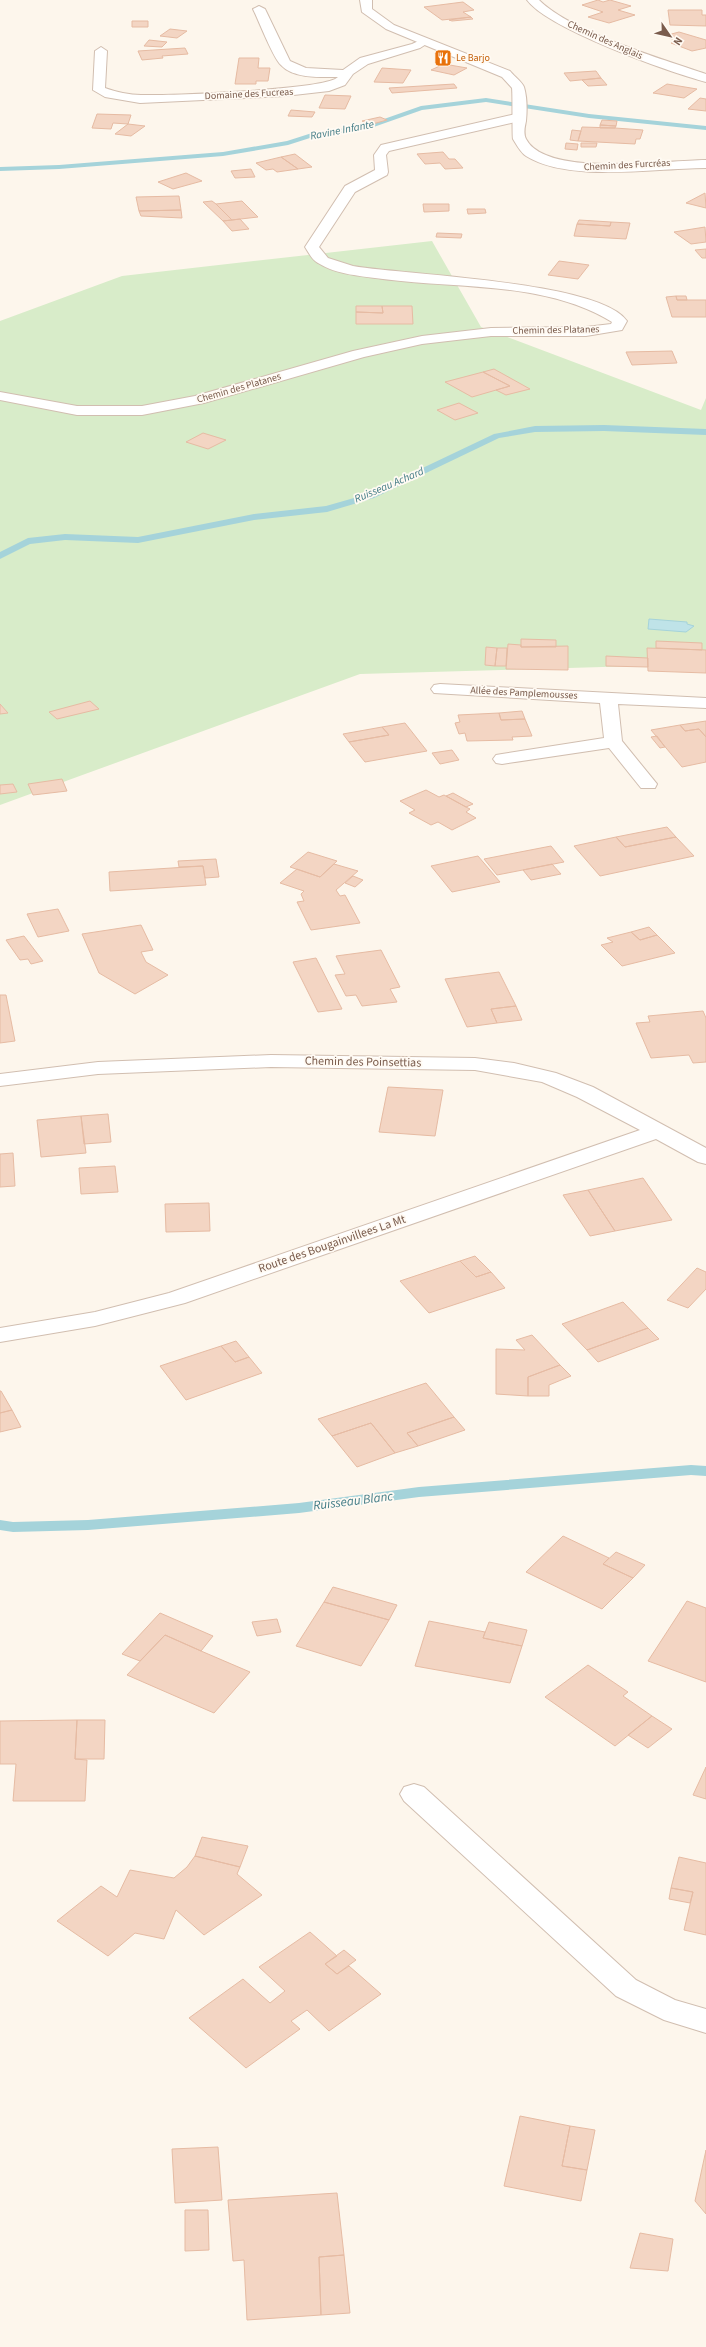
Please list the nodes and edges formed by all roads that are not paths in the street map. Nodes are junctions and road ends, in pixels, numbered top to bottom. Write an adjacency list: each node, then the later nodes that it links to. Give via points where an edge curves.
1 (366, 0): 4 (street, Chemin des Furcréas, via 366,10 375,18)
2 (533, 0): 7 (street, Chemin des Anglais, via 550,15 632,53)
3 (259, 9): 6 (street, via 285,62 291,67 315,73)
4 (425, 41): 6 (street, Domaine des Fucreas, via 364,61); 8 (street, Chemin des Furcréas, via 506,74 518,86)
5 (101, 51): 6 (street, Domaine des Fucreas, via 99,90 140,99 285,92 329,87 341,82)
6 (346, 74)
7 (706, 78)
8 (519, 107): 9 (street, Chemin des Furcréas, via 518,138 525,149 537,158 595,169 674,163); 10 (street, Chemin des Platanes, via 385,148 380,155 382,172 350,189 343,196 312,247 316,255 325,262 359,272 485,284 555,295 603,311 620,321 617,327 597,331 490,331 422,340 339,359 218,395 170,407 140,411 96,412)
9 (706, 164)
10 (0, 396)
11 (440, 688): 12 (street, Allée des Pamplemousses)
12 (608, 697): 13 (street, Allée des Pamplemousses); 14 (street)
13 (706, 703)
14 (613, 742): 15 (street); 16 (street)
15 (502, 759)
16 (648, 784)
17 (0, 1080): 18 (street, Chemin des Poinsettias, via 98,1068 271,1061 475,1064 549,1077 585,1092)
18 (658, 1131): 19 (street, Chemin des Poinsettias); 20 (street, Route des Bougainvillees La Mt, via 177,1298 94,1319)
19 (706, 1157)
20 (0, 1335)
21 (414, 1794): 22 (street, via 626,1988 658,2006)
22 (706, 2021)

